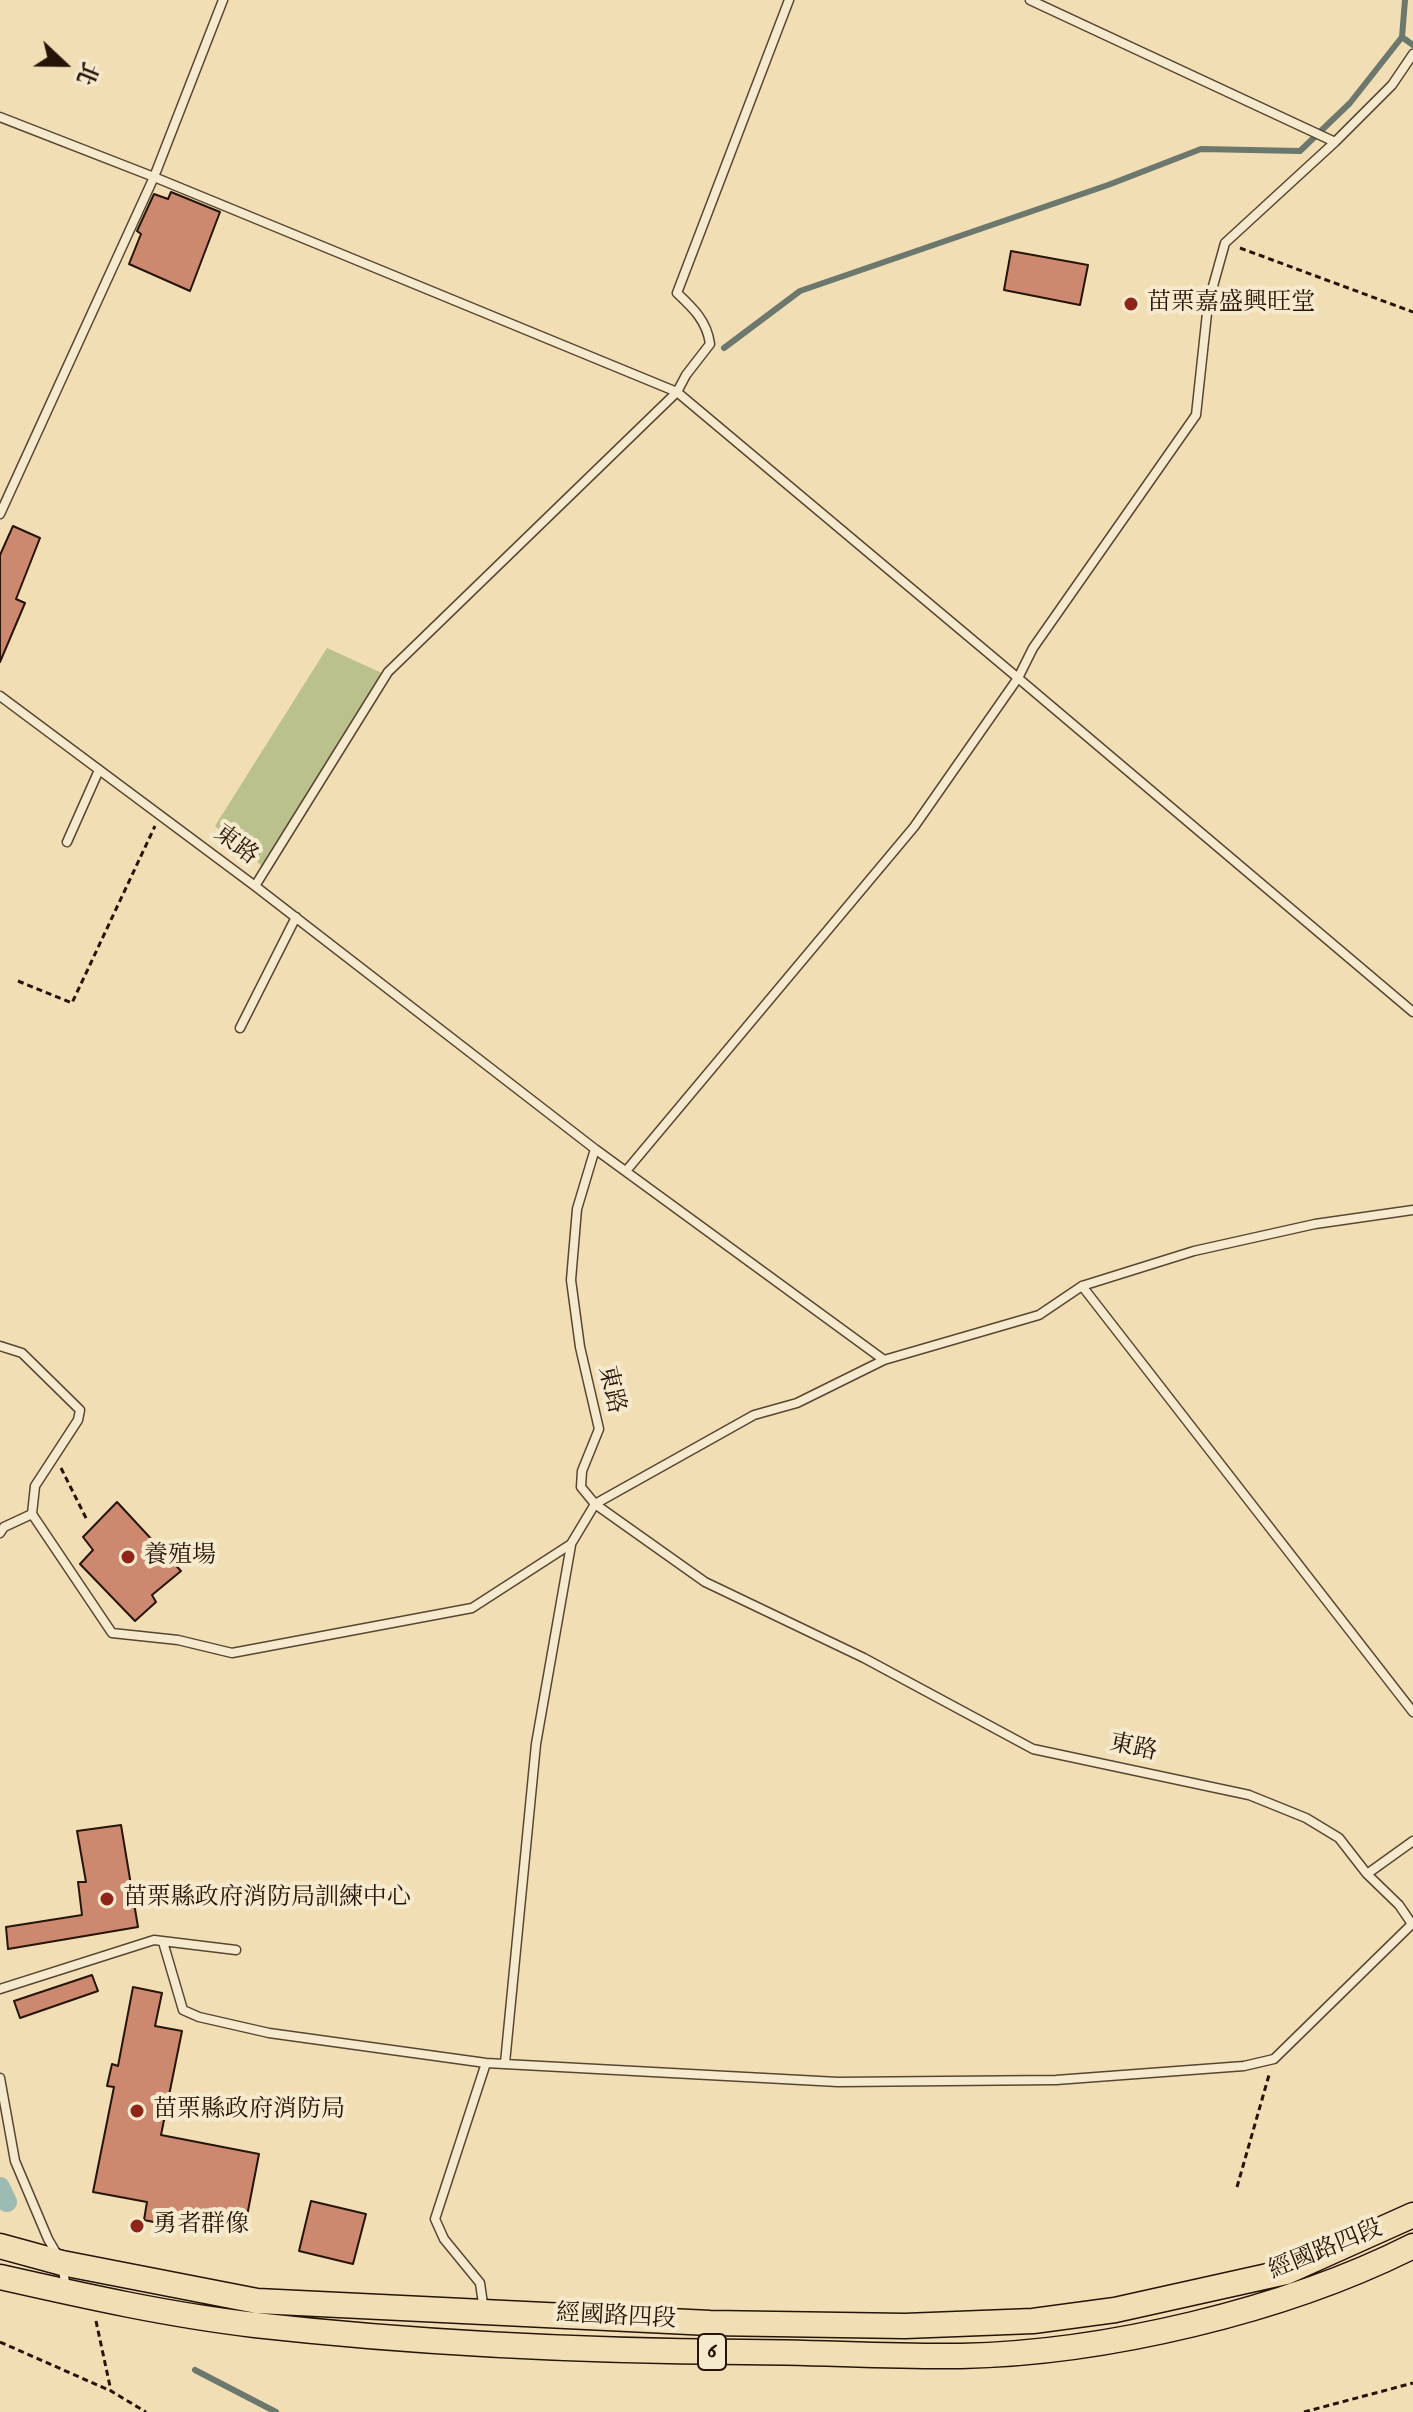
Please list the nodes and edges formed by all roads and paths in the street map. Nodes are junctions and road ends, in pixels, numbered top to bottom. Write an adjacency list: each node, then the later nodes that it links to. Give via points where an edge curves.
1 (223, 0): 7 (lane)
2 (789, 0): 10 (lane, via 677,293 708,330 710,344)
3 (1030, 0): 6 (lane)
4 (1413, 54): 6 (lane, via 1392,85)
5 (0, 117): 7 (lane)
6 (1335, 142): 8 (lane)
7 (154, 177): 10 (lane); 11 (lane)
8 (1225, 243): 9 (path); 12 (lane, via 1208,304 1196,415 1033,648)
9 (1413, 312)
10 (677, 392): 12 (lane); 17 (lane, via 388,672)
11 (0, 514)
12 (1018, 678): 20 (lane); 23 (lane, via 914,827)
13 (0, 696): 14 (lane, 東路)
14 (99, 770): 15 (lane, 東路); 16 (lane)
15 (161, 815): 17 (lane, 東路); 19 (path, via 72,1003)
16 (67, 842)
17 (255, 886): 18 (lane, 東路)
18 (296, 917): 21 (lane); 22 (lane, 東路)
19 (18, 981)
20 (1413, 1012)
21 (240, 1028)
22 (595, 1149): 23 (lane); 29 (lane, 東路, via 577,1209 571,1280 599,1429 581,1487)
23 (626, 1171): 27 (lane)
24 (1413, 1210): 25 (lane, via 1315,1224 1194,1251)
25 (1082, 1286): 27 (lane, via 1039,1315); 34 (lane)
26 (0, 1346): 28 (lane, via 22,1353 80,1410)
27 (884, 1360): 29 (lane, via 797,1403 754,1415)
28 (55, 1459): 30 (lane, via 35,1486); 31 (path)
29 (595, 1504): 33 (lane); 36 (lane, 東路, via 705,1582 864,1658 1033,1749 1249,1795 1339,1838)
30 (32, 1514): 32 (lane); 33 (lane, via 112,1633 232,1653 472,1608)
31 (87, 1520)
32 (0, 1533)
33 (571, 1544): 42 (lane, via 536,1744)
34 (1413, 1712)
35 (1413, 1841): 36 (lane)
36 (1367, 1874): 40 (lane, 東路, via 1412,1924)
37 (163, 1942): 38 (lane); 39 (lane, via 154,1940); 41 (lane, via 183,2010 199,2017 269,2033)
38 (236, 1950)
39 (0, 1989)
40 (1274, 2059): 42 (lane, via 1244,2066 1056,2080 838,2082); 44 (path)
41 (486, 2063): 42 (lane); 52 (lane, via 435,2219 444,2239 480,2283)
42 (505, 2063)
43 (0, 2078): 48 (lane, via 15,2161)
44 (1237, 2187)
45 (1413, 2215): 52 (main road, 經國路四段 / 6, via 1286,2272 1115,2310 1033,2321 905,2326 710,2323)
46 (0, 2246): 48 (main road, 經國路四段 / 6)
47 (1413, 2246): 51 (main road, 經國路四段 / 6, via 1300,2292 1171,2328 1098,2345 962,2356 649,2351 412,2338 253,2325)
48 (62, 2263): 50 (lane); 52 (main road, 經國路四段 / 6, via 257,2301)
49 (0, 2277): 50 (main road, 經國路四段 / 6)
50 (66, 2292): 51 (main road, 經國路四段 / 6)
51 (91, 2297): 55 (path)
52 (484, 2311)
53 (0, 2342): 55 (path)
54 (1413, 2383): 57 (path)
55 (111, 2391): 56 (path)
56 (146, 2412)
57 (1304, 2412)

